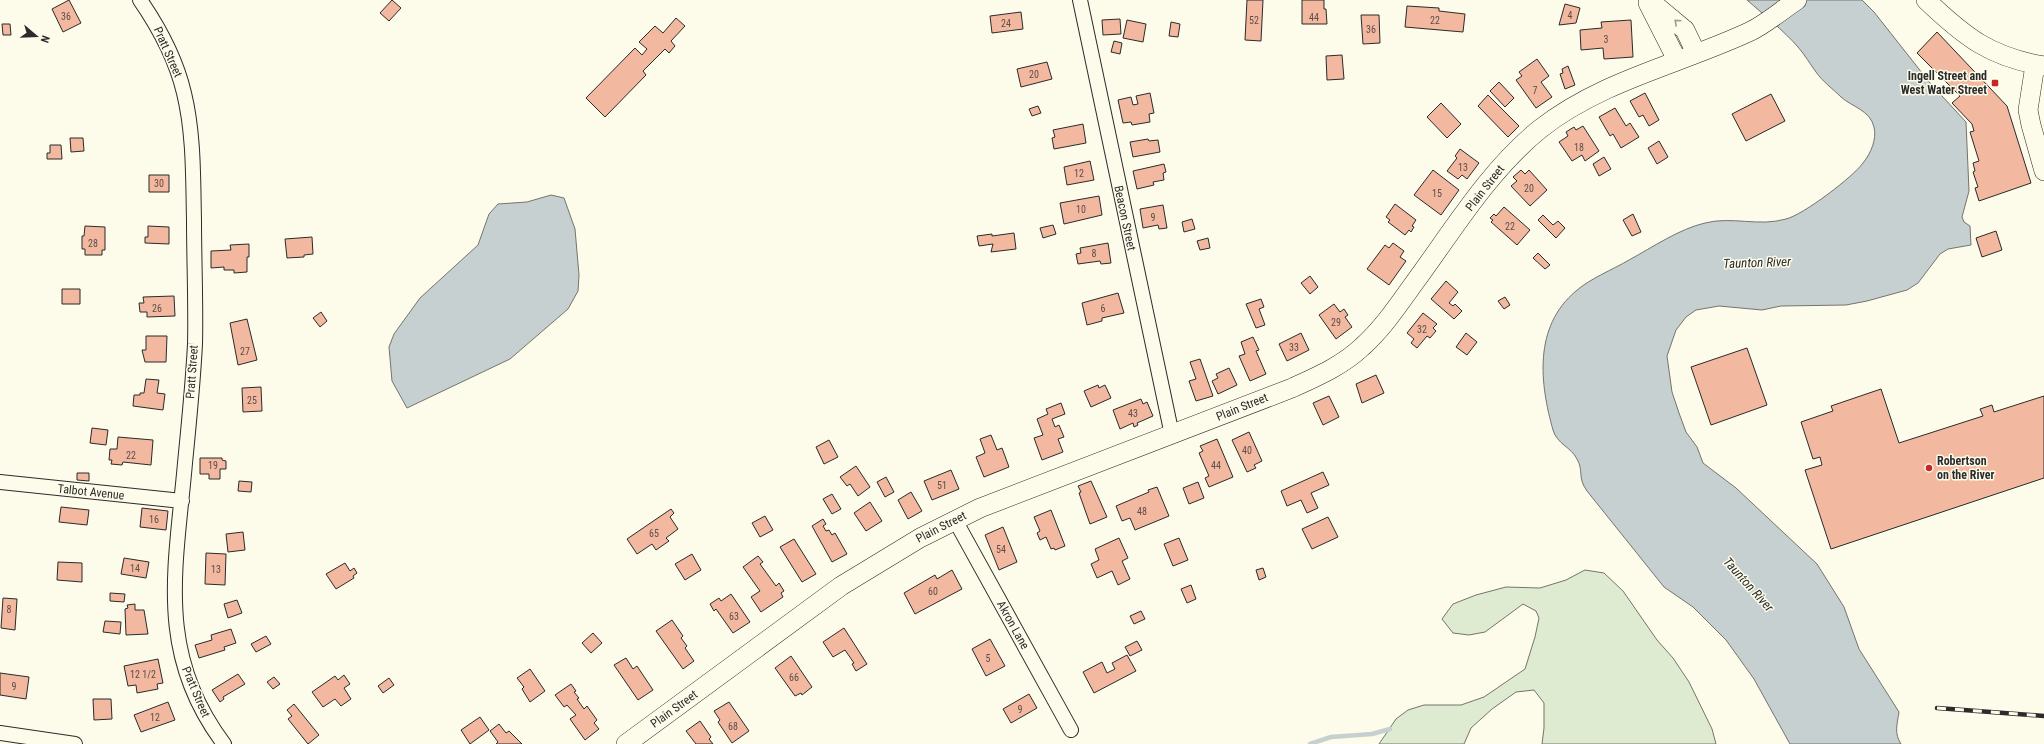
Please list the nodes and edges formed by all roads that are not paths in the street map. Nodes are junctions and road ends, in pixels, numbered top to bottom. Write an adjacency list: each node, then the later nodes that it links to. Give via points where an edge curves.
1 (140, 0): 12 (street, Pratt Street, via 156,24 173,58 185,94 191,136 195,343)
2 (1080, 0): 10 (street, Beacon Street)
3 (1647, 0): 6 (main road, one-way to 3, via 1685,30); 7 (main road)
4 (1797, 0): 6 (main road, Plain Street, via 1762,24)
5 (1926, 0): 8 (main road, via 1980,45 2003,57)
6 (1696, 53): 7 (main road, Plain Street)
7 (1677, 60): 10 (main road, Plain Street, via 1582,102 1550,122 1525,142 1487,184 1375,335 1348,359 1292,388)
8 (2040, 66): 9 (main road, via 2028,110)
9 (2044, 171)
10 (1172, 435): 13 (main road, Plain Street, via 980,508)
11 (0, 482): 12 (street, Talbot Avenue)
12 (182, 501): 17 (street, Pratt Street, via 174,595 177,636 186,674 212,727)
13 (955, 520): 14 (street, Akron Lane); 18 (main road, Plain Street, via 841,586)
14 (1071, 730)
15 (0, 733): 16 (street)
16 (76, 744)
17 (224, 744)
18 (626, 744)

